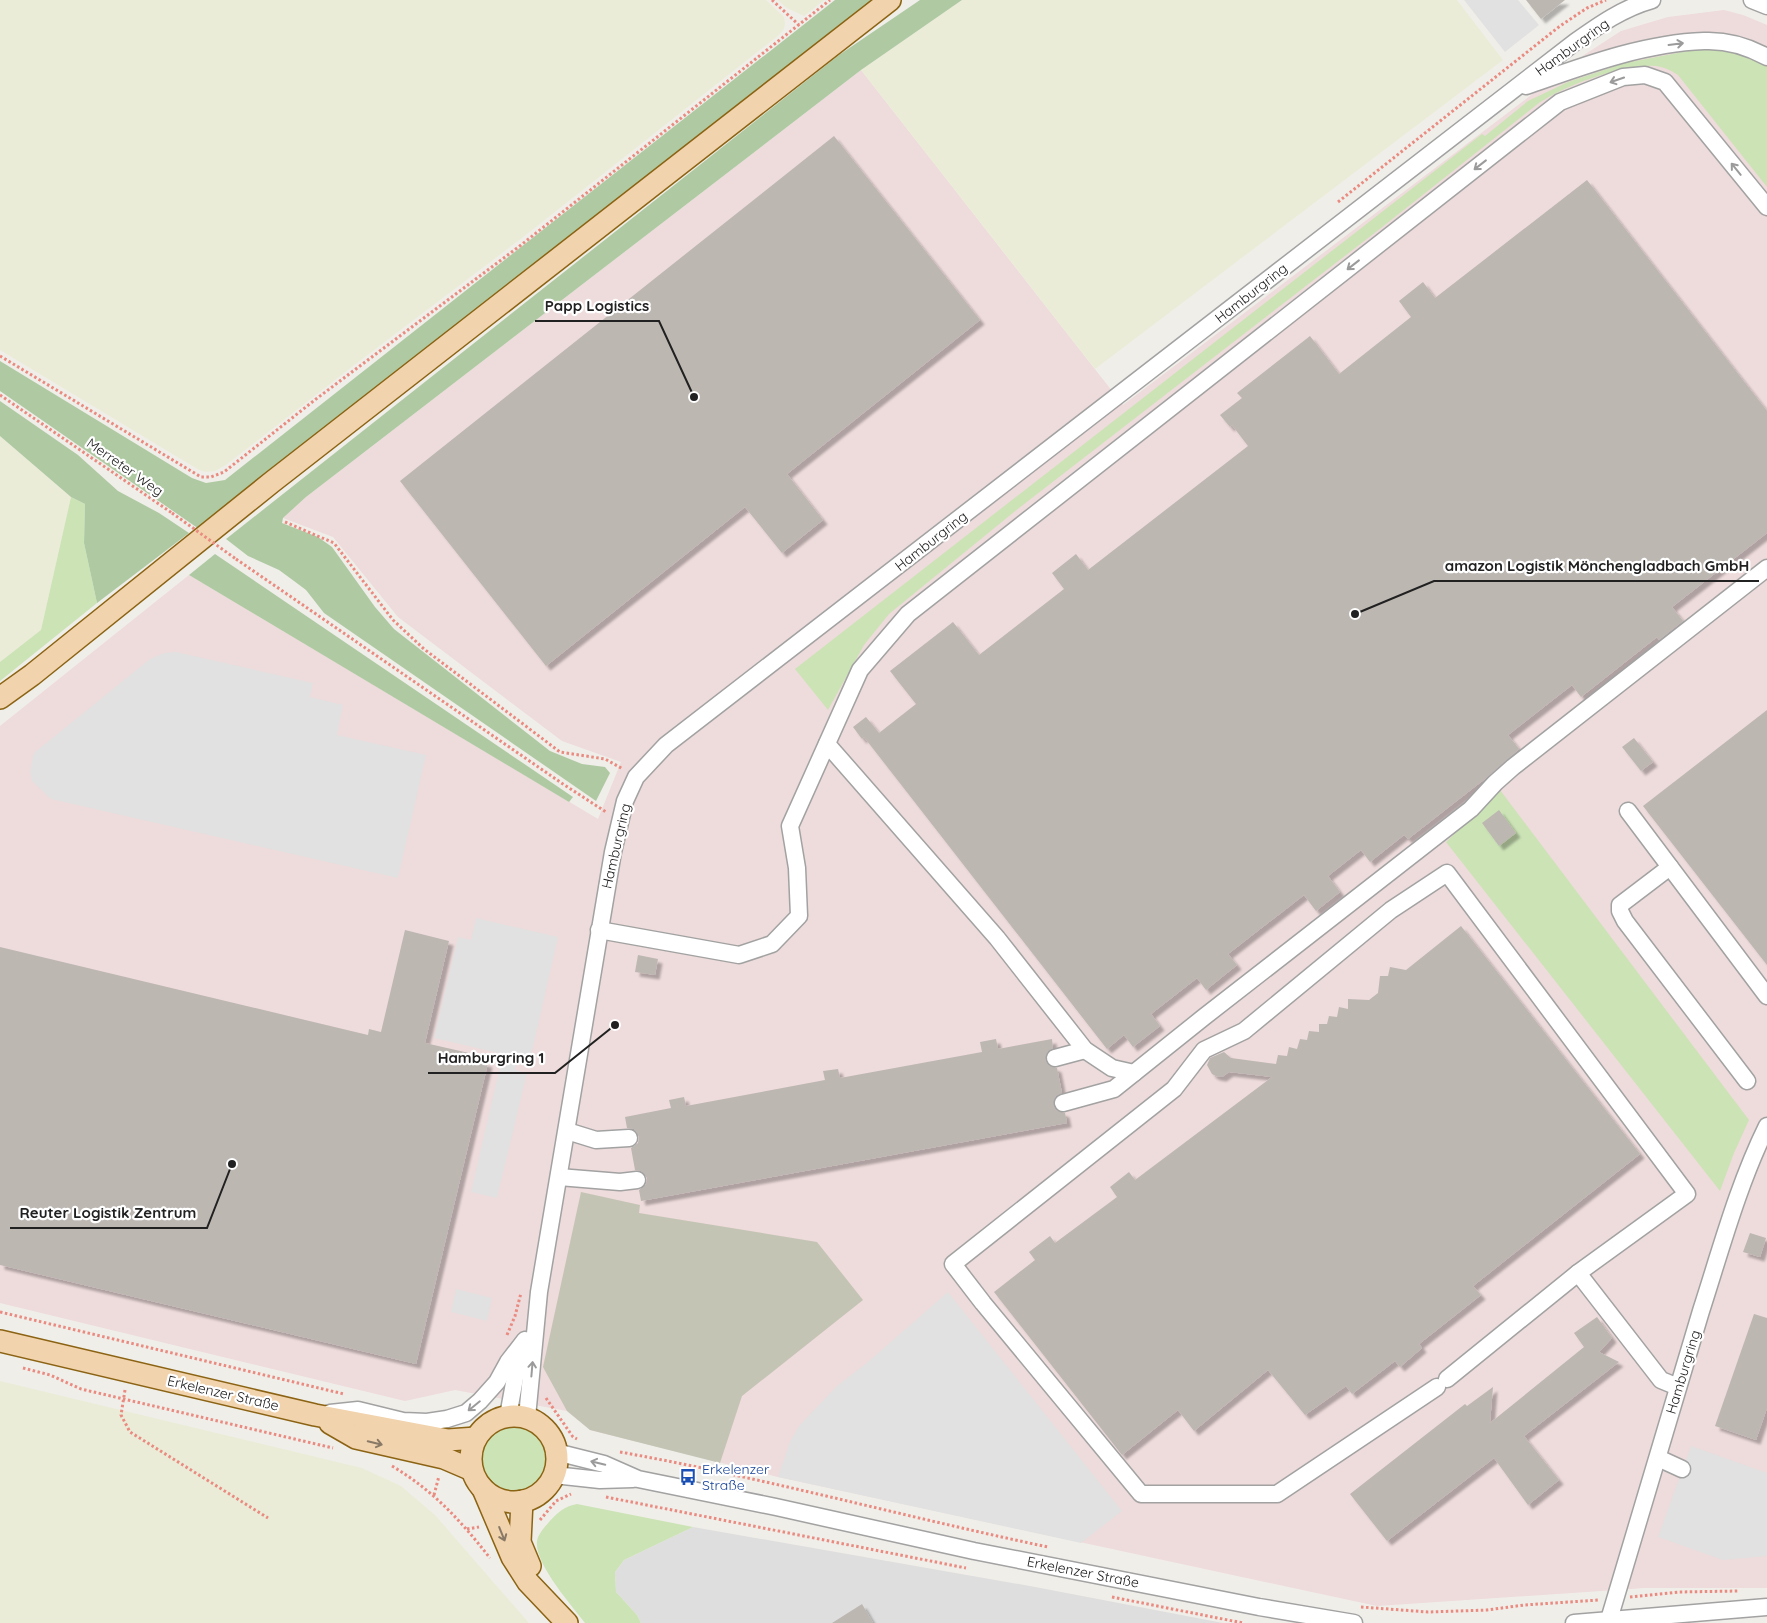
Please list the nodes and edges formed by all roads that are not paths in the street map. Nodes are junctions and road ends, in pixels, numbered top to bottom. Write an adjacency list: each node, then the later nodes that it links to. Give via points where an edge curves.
1 (890, 0): 9 (main road)
2 (1652, 0): 6 (street, Hamburgring, via 1604,22)
3 (1752, 0): 4 (street)
4 (1767, 6)
5 (1767, 58): 6 (street, one-way to 5, via 1644,48 1705,40 1732,44)
6 (1512, 91): 13 (street, Hamburgring, via 666,745 636,777 625,801)
7 (1767, 207): 10 (street, one-way to 10, via 1665,82 1646,76 1623,77 1560,102 908,614 860,670)
8 (1767, 568): 17 (street, via 1513,767 1471,809)
9 (0, 698)
10 (827, 744): 13 (street, via 790,826 797,868 799,916 772,944 740,955); 15 (street, via 997,938)
11 (1628, 812): 12 (street)
12 (1670, 867): 14 (street); 18 (street, via 1620,905 1620,911)
13 (599, 930): 21 (street, Hamburgring)
14 (1767, 996)
15 (1085, 1050): 16 (street); 17 (street, via 1112,1068)
16 (1055, 1058)
17 (1134, 1073): 19 (street, via 1114,1089)
18 (1747, 1081)
19 (1063, 1103)
20 (1767, 1126): 29 (street, Hamburgring, via 1738,1198)
21 (566, 1131): 22 (street, via 596,1140); 23 (street, Hamburgring)
22 (629, 1138)
23 (559, 1177): 24 (street, via 620,1182); 26 (street, Hamburgring)
24 (637, 1180)
25 (1578, 1273): 25 (street, via 1687,1194 1447,874 1391,910 1244,1031 1204,1050 1174,1089 953,1264 1141,1494 1276,1494 1442,1383); 29 (street, via 1661,1380)
26 (539, 1292): 27 (street); 31 (street, one-way to 26, via 530,1388)
27 (525, 1340): 30 (street, Erkelenzer Straße, one-way to 30, via 497,1382 466,1413 427,1422 403,1421 358,1410); 31 (street, via 517,1368)
28 (0, 1341): 30 (main road, Erkelenzer Straße)
29 (1678, 1386): 34 (street, Hamburgring)
30 (315, 1415): 32 (main road, via 448,1440); 36 (main road, one-way to 36, via 356,1438 444,1458)
31 (517, 1416): 32 (main road, via 495,1420); 33 (main road, via 538,1423 547,1430)
32 (476, 1438): 36 (main road, via 471,1448)
33 (556, 1452): 37 (main road); 38 (street, one-way to 33, via 604,1464)
34 (1658, 1458): 35 (street); 43 (street, Hamburgring)
35 (1682, 1469)
36 (472, 1470): 39 (main road)
37 (554, 1474): 38 (street, via 600,1480); 40 (main road, via 541,1492)
38 (638, 1479): 44 (street, Erkelenzer Straße, via 974,1551)
39 (483, 1489): 40 (main road, via 494,1498); 42 (main road, one-way to 42, via 512,1557 528,1582)
40 (522, 1501): 42 (main road, via 520,1542 531,1570)
41 (1767, 1608): 43 (street)
42 (564, 1619)
43 (1608, 1622): 45 (street)
44 (1354, 1623)
45 (1574, 1623)

